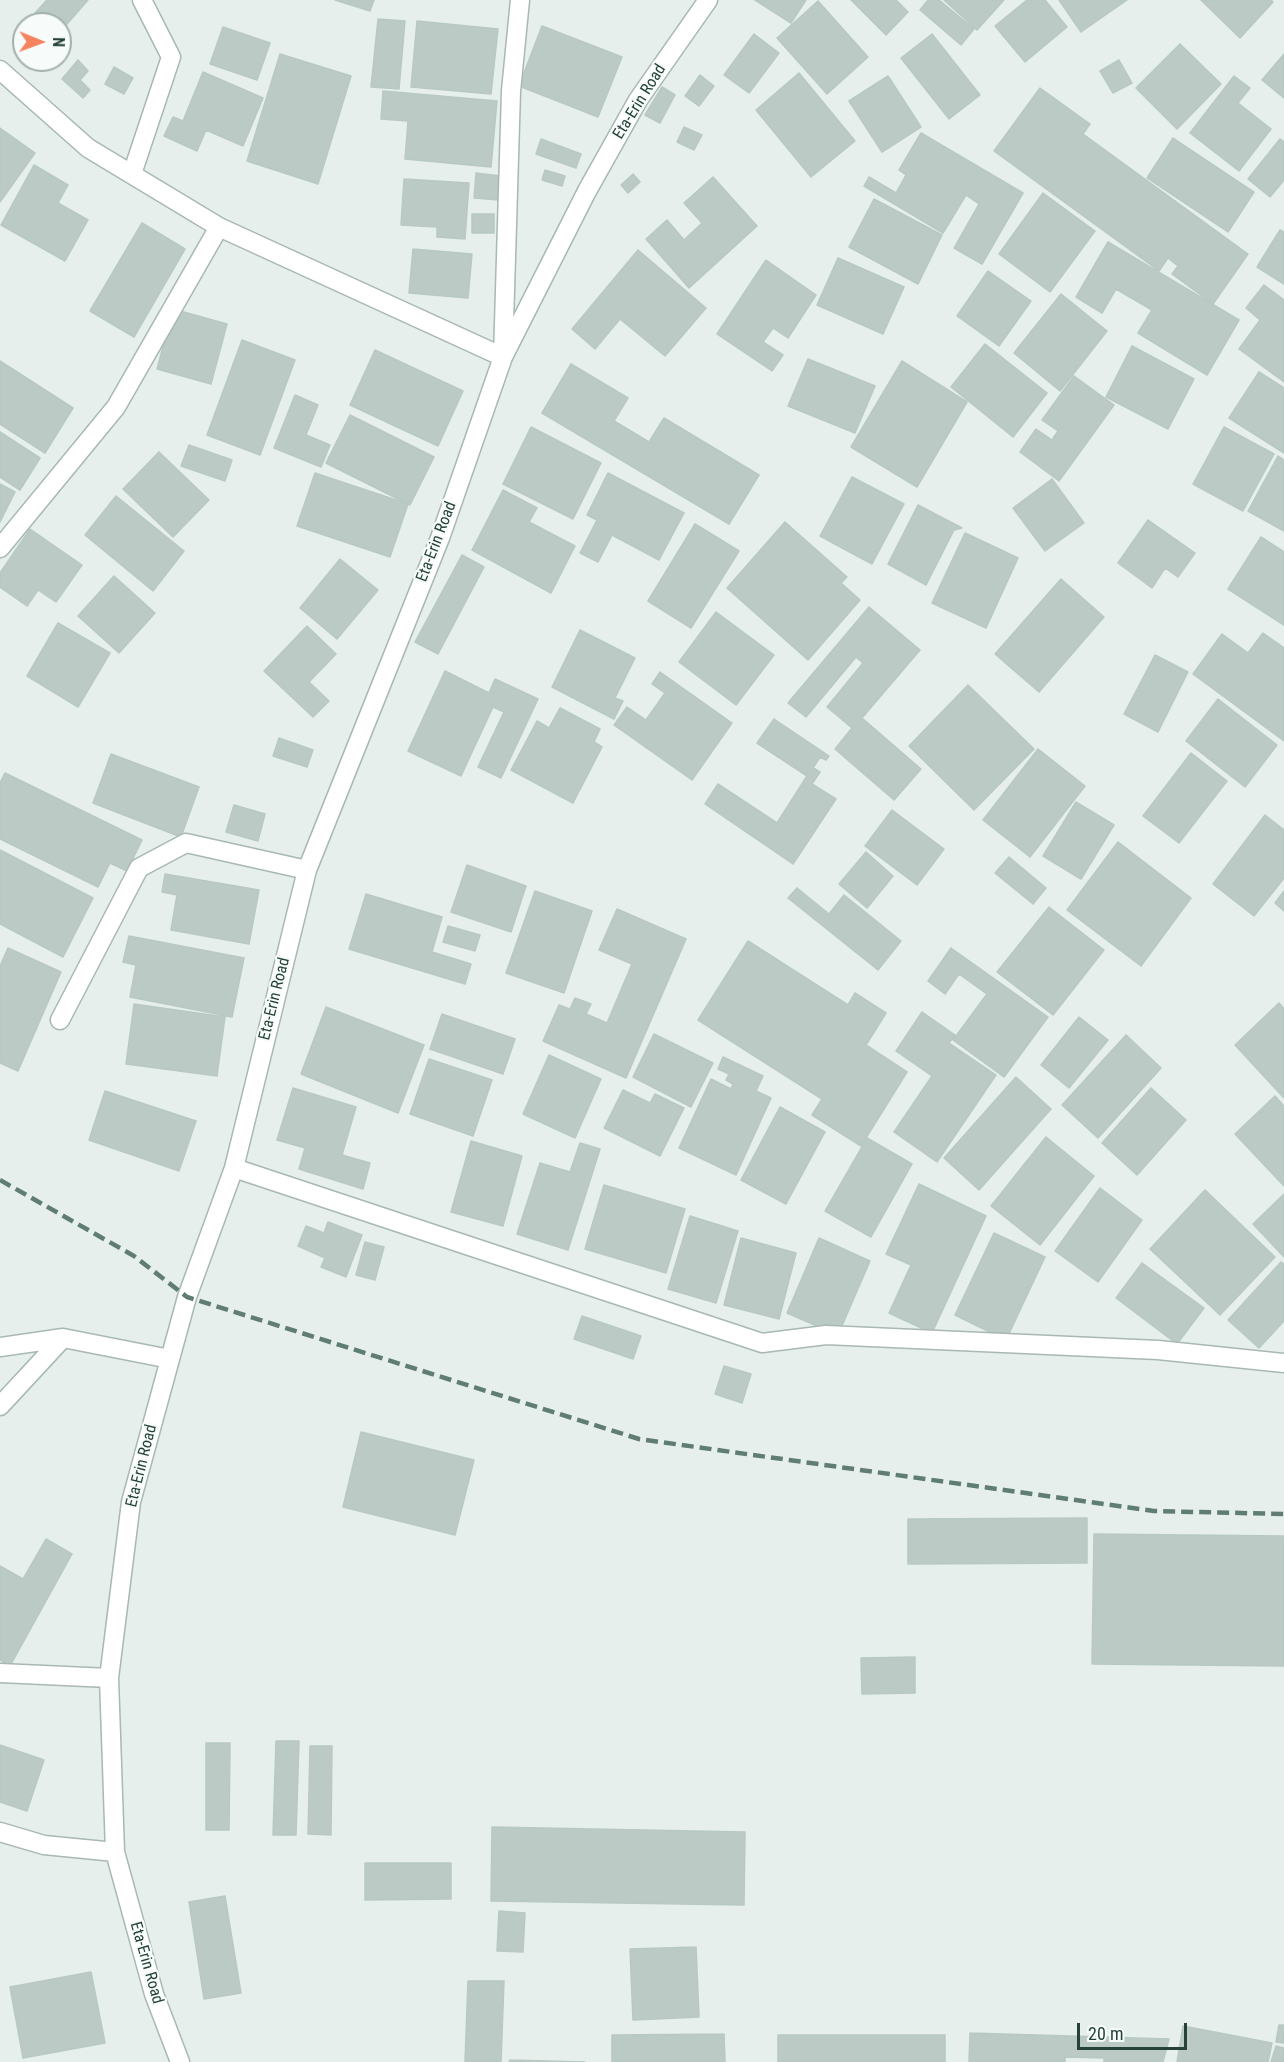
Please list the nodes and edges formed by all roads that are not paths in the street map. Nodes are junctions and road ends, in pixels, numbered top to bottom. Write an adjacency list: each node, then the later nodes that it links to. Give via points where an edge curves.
1 (142, 0): 5 (street, via 171,57)
2 (520, 0): 7 (street, via 511,91)
3 (708, 0): 7 (street, Eta-Erin Road, via 638,100)
4 (0, 70): 5 (street, via 88,148)
5 (132, 174): 6 (street)
6 (219, 227): 7 (street); 8 (street, via 116,407)
7 (503, 357): 9 (street, Eta-Erin Road, via 440,538)
8 (0, 548)
9 (307, 870): 10 (street, via 186,843 139,868); 11 (street, Eta-Erin Road)
10 (60, 1020)
11 (234, 1168): 14 (street, Eta-Erin Road, via 187,1297); 15 (street, via 762,1343 826,1335 1158,1350)
12 (63, 1338): 13 (street); 14 (street); 16 (street)
13 (0, 1347)
14 (170, 1359): 18 (street, Eta-Erin Road, via 131,1502)
15 (1284, 1363)
16 (0, 1406)
17 (0, 1673): 18 (street)
18 (109, 1678): 20 (street, Eta-Erin Road)
19 (0, 1832): 20 (street, via 44,1845)
20 (115, 1852): 21 (street, Eta-Erin Road, via 154,1994)
21 (180, 2062)

